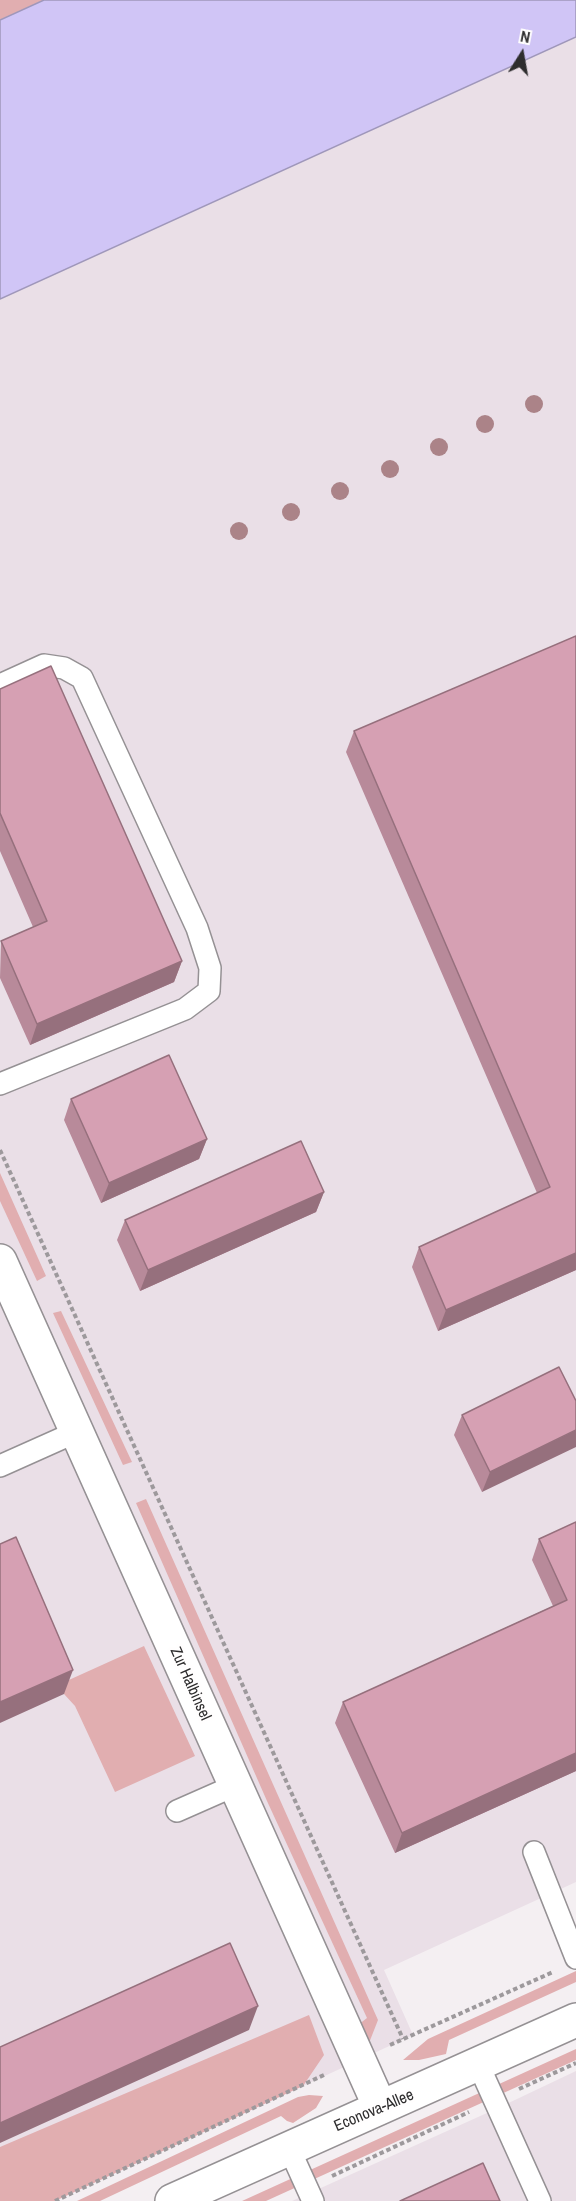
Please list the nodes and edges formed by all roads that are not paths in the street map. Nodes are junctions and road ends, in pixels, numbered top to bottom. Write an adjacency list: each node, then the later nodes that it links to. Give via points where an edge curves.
1 (0, 685): 2 (lane, via 44,665 64,668 82,678 197,928 210,968 209,991 185,1009)
2 (0, 1084)
3 (0, 1261): 4 (street, Zur Halbinsel)
4 (76, 1432): 5 (lane); 6 (street, Zur Halbinsel)
5 (0, 1466)
6 (236, 1785): 7 (lane); 12 (street, Zur Halbinsel)
7 (177, 1811)
8 (534, 1852): 9 (lane)
9 (576, 1958)
10 (576, 2020): 11 (street, Econova-Allee)
11 (479, 2066): 12 (street, Econova-Allee); 16 (lane)
12 (380, 2107): 13 (street, Econova-Allee)
13 (289, 2148): 14 (lane); 15 (street, Econova-Allee)
14 (310, 2194)
15 (172, 2201)
16 (540, 2201)

